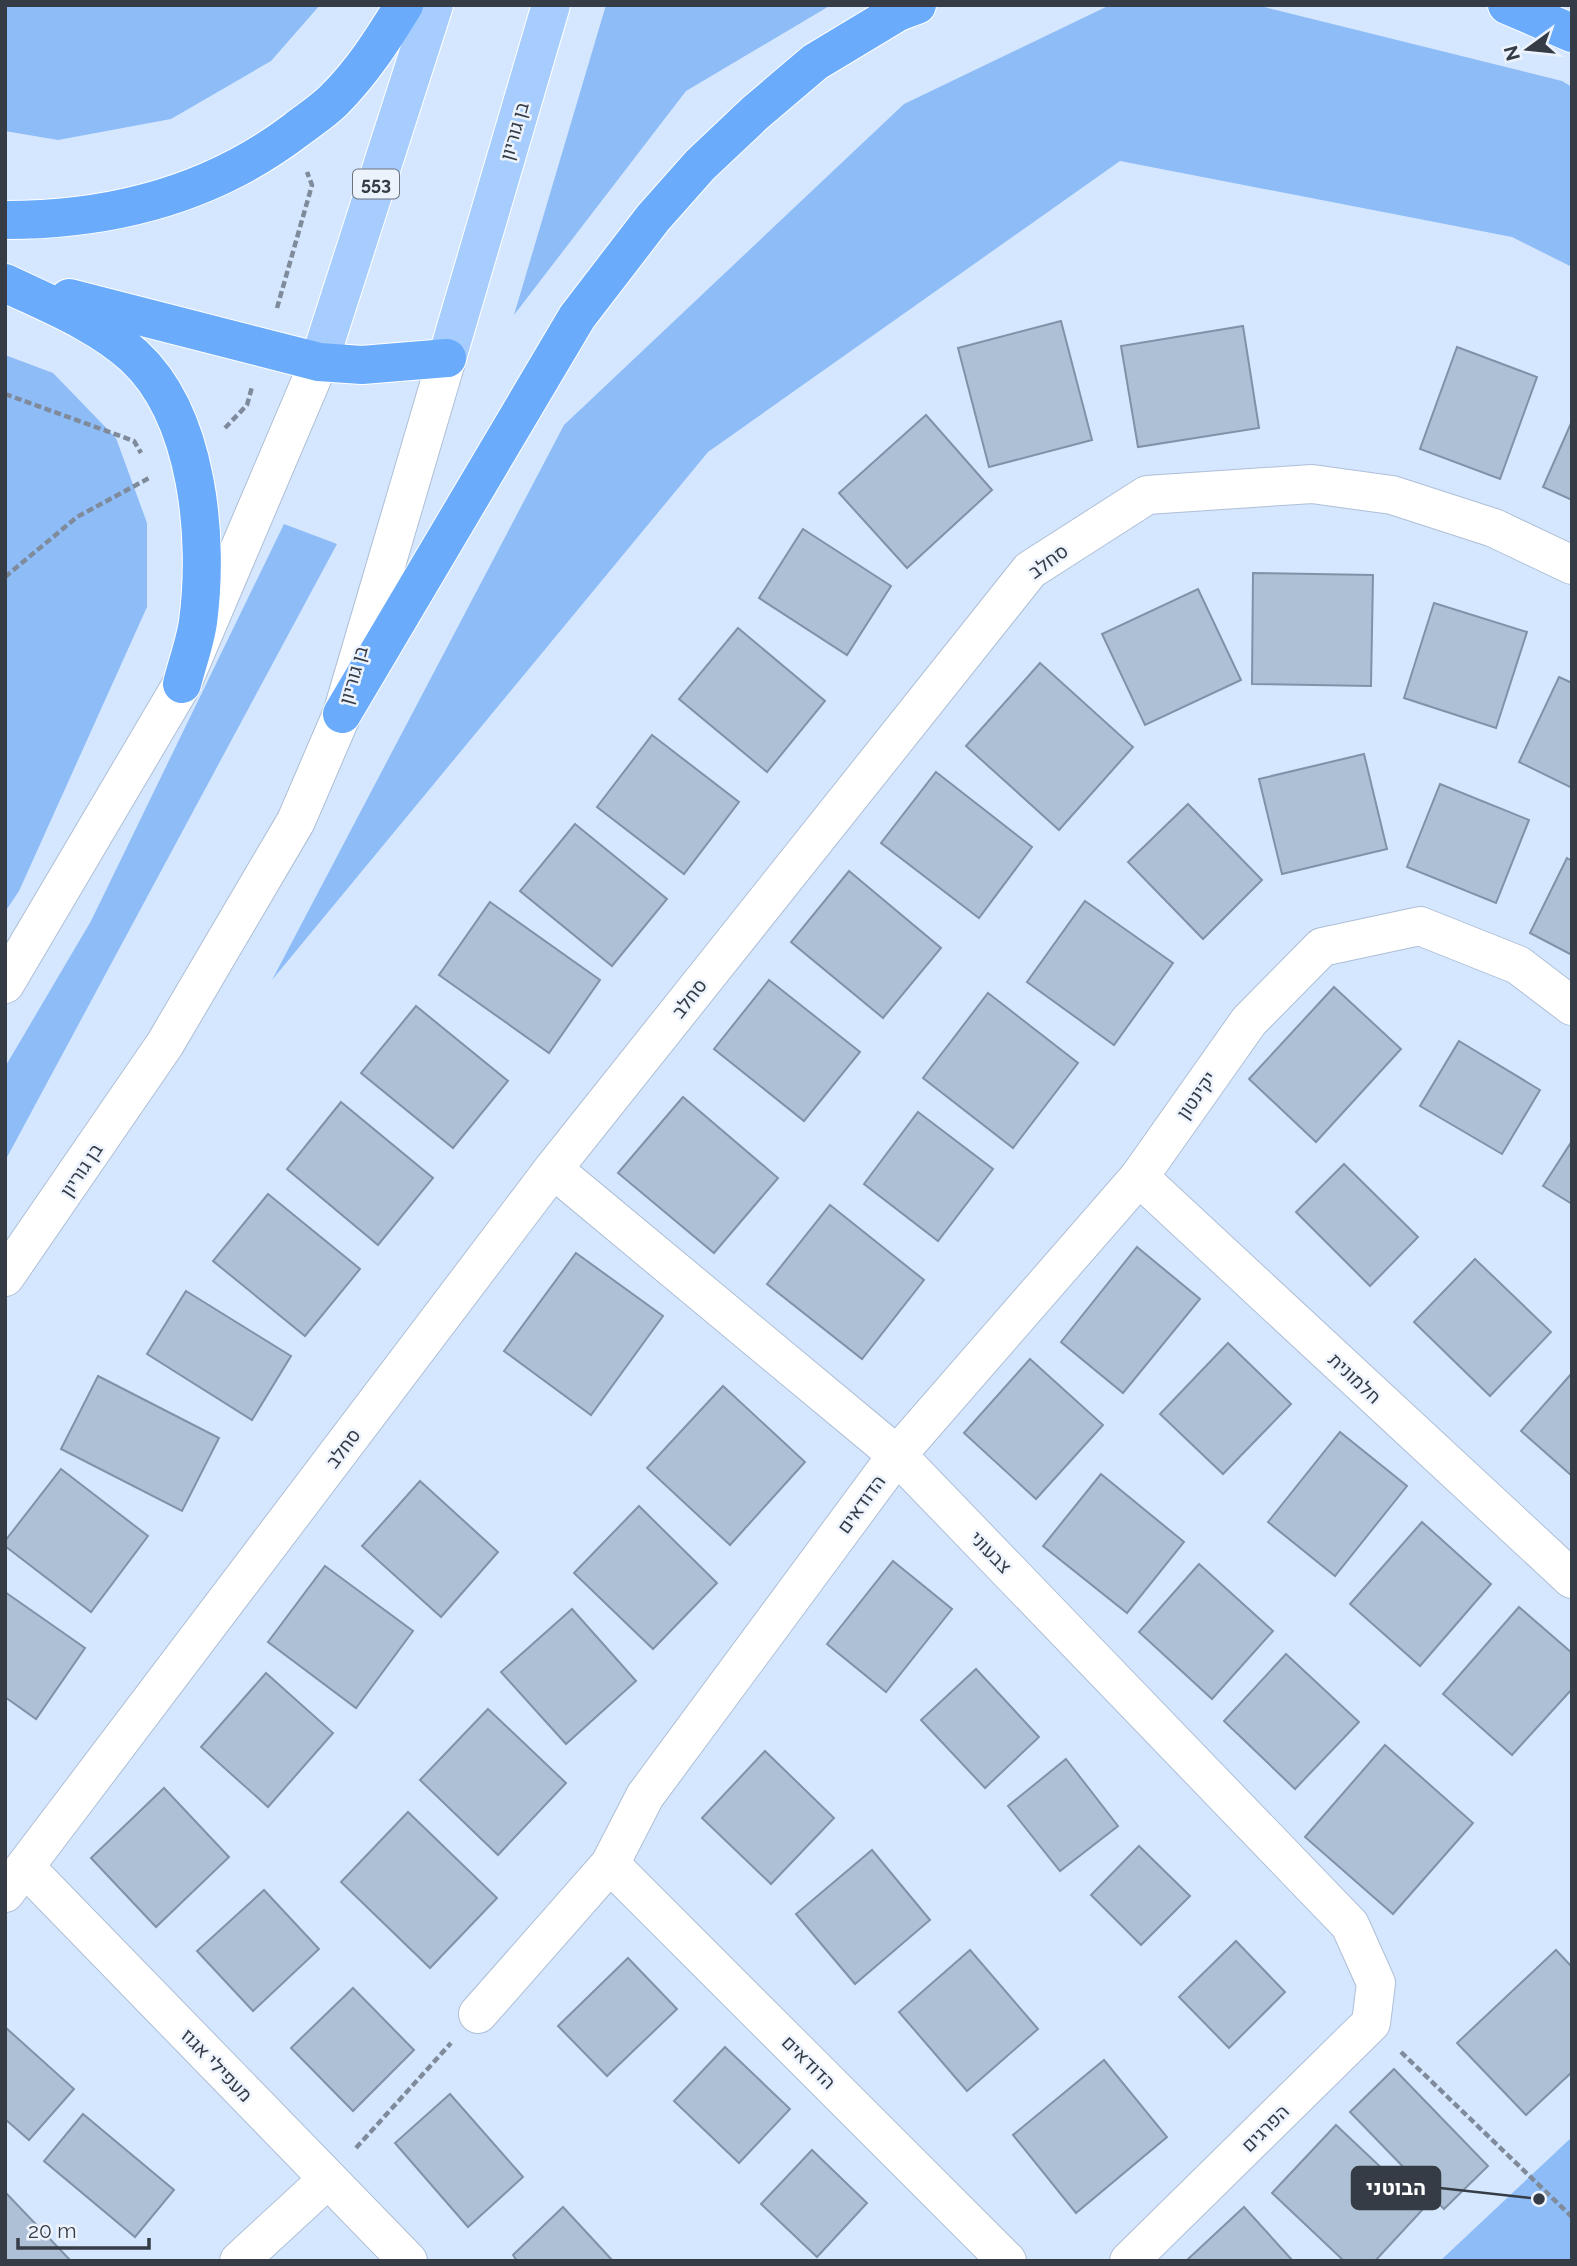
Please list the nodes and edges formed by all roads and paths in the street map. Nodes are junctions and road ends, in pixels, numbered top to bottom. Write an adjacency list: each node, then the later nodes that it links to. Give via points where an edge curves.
1 (404, 5): 7 (highway, via 372,58 333,102 273,148 223,176 123,210 58,220)
2 (433, 5): 10 (main road, 553)
3 (551, 5): 9 (main road, בן גוריון)
4 (917, 5): 15 (highway, via 815,62 709,156 653,218 577,317)
5 (1507, 5): 6 (highway)
6 (1572, 33)
7 (5, 220)
8 (5, 282): 10 (highway); 14 (highway, via 97,328 135,357 164,393 183,439 199,506 203,562 198,624)
9 (447, 358): 10 (highway, via 362,365); 15 (street, בן גוריון)
10 (319, 362): 14 (street)
11 (5, 394): 12 (path, via 134,441)
12 (149, 463)
13 (1572, 565): 18 (street, סחלב, via 1494,528 1392,495 1312,484 1147,495 1030,570)
14 (182, 684): 16 (street)
15 (342, 714): 20 (street, בן גוריון, via 296,821 165,1044)
16 (5, 984)
17 (1572, 1006): 19 (street, יקינטון, via 1518,965 1420,926 1322,947 1250,1021)
18 (553, 1169): 21 (street, צבעוני); 24 (street, סחלב)
19 (1139, 1177): 21 (street, יקינטון); 22 (street, חלמונית)
20 (5, 1277)
21 (897, 1455): 23 (street, הדודאים, via 645,1796); 26 (street, צבעוני, via 1350,1924 1376,1983)
22 (1572, 1579)
23 (610, 1864): 25 (street, הדודאים); 31 (street, הדודאים)
24 (16, 1881): 27 (street, מעפילי אגוז)
25 (478, 2014): 27 (path)
26 (1371, 2024): 28 (path); 32 (street, הפרגים)
27 (328, 2179): 29 (street); 30 (street, מעפילי אגוז)
28 (1572, 2217)
29 (239, 2261)
30 (408, 2261)
31 (1007, 2261)
32 (1129, 2261)

